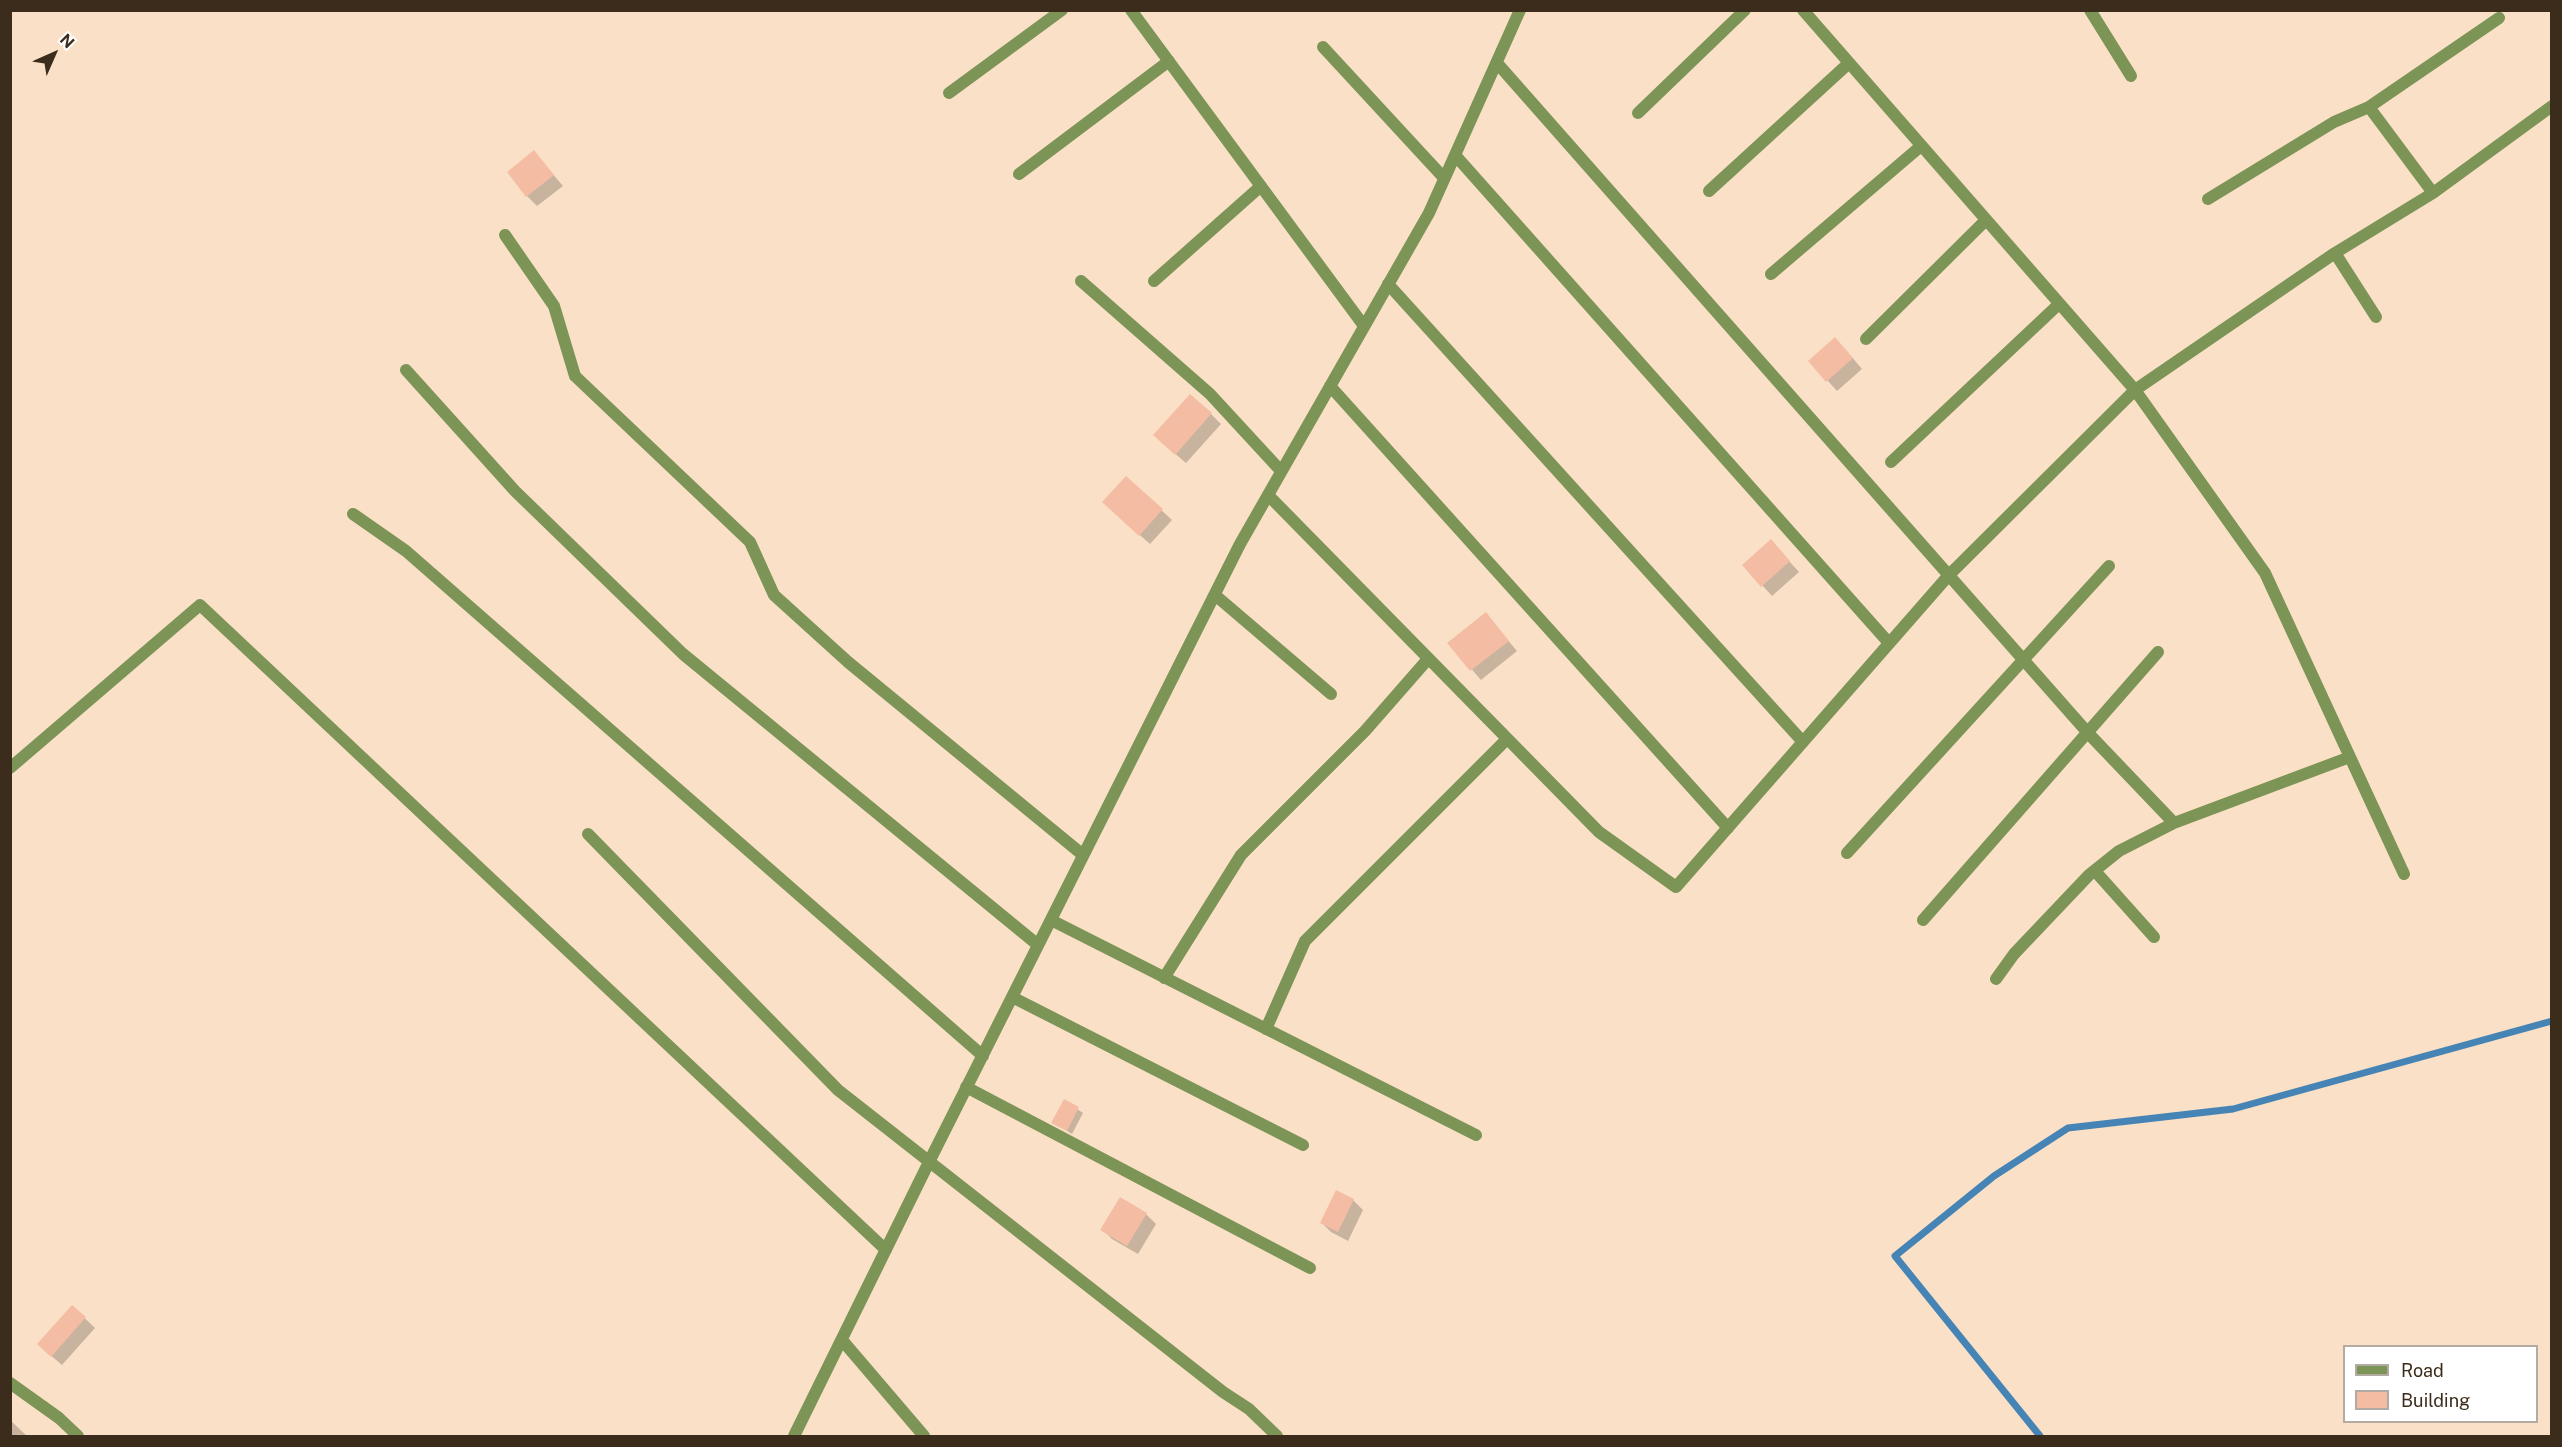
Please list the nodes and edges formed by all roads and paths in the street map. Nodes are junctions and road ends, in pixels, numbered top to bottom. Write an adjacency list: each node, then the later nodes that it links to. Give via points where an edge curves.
1 (1062, 10): 13 (street)
2 (1131, 10): 9 (street)
3 (1520, 10): 10 (street)
4 (1745, 10): 16 (street)
5 (1803, 10): 11 (street)
6 (2090, 10): 12 (street)
7 (2499, 18): 14 (street)
8 (1323, 47): 20 (street)
9 (1169, 61): 19 (street); 21 (street)
10 (1497, 63): 18 (street); 44 (street)
11 (1849, 63): 17 (street); 22 (street)
12 (2131, 76)
13 (949, 93)
14 (2368, 106): 23 (street); 24 (street, via 2334,122)
15 (2552, 106): 23 (street)
16 (1638, 113)
17 (1921, 146): 25 (street); 28 (street)
18 (1455, 155): 20 (street); 46 (street)
19 (1019, 174)
20 (1444, 178): 31 (street, via 1429,213)
21 (1261, 186): 30 (street); 34 (street)
22 (1709, 191)
23 (2433, 193): 27 (street)
24 (2208, 199)
25 (1986, 220): 32 (street); 35 (street)
26 (505, 235): 60 (street, via 554,306 575,376 750,543 774,595 848,662)
27 (2335, 253): 33 (street); 38 (street)
28 (1771, 274)
29 (1081, 281): 40 (street, via 1210,394)
30 (1155, 281)
31 (1388, 284): 34 (street); 53 (street)
32 (2060, 304): 38 (street); 39 (street)
33 (2376, 317)
34 (1364, 326): 37 (street)
35 (1866, 339)
36 (405, 370): 66 (street, via 515,491 683,654)
37 (1330, 386): 40 (street); 57 (street)
38 (2135, 390): 44 (street); 54 (street, via 2265,573)
39 (1891, 462)
40 (1281, 471): 41 (street)
41 (1268, 495): 45 (street); 48 (street)
42 (353, 514): 71 (street, via 406,551)
43 (2109, 566): 49 (street)
44 (1949, 575): 46 (street); 49 (street)
45 (1215, 595): 50 (street); 60 (street)
46 (1889, 643): 53 (street)
47 (2158, 652): 51 (street)
48 (1428, 659): 52 (street); 67 (street, via 1365,731 1241,855)
49 (2024, 660): 51 (street); 59 (street)
50 (1331, 694)
51 (2088, 733): 56 (street); 64 (street)
52 (1507, 739): 57 (street, via 1599,832 1676,887); 70 (street, via 1305,941)
53 (1803, 742): 57 (street)
54 (2350, 757): 56 (street); 62 (street)
55 (10, 768): 76 (street, via 200,605)
56 (2174, 823): 61 (street, via 2119,851)
57 (1728, 828)
58 (588, 834): 75 (street, via 838,1090)
59 (1847, 853)
60 (1083, 855): 63 (street)
61 (2095, 871): 65 (street); 68 (street, via 2014,954)
62 (2404, 874)
63 (1051, 920): 66 (street); 67 (street)
64 (1923, 920)
65 (2154, 937)
66 (1038, 945): 69 (street)
67 (1164, 978): 70 (street)
68 (1996, 979)
69 (1012, 997): 71 (street); 74 (street)
70 (1266, 1029): 73 (street)
71 (983, 1056): 72 (street)
72 (966, 1087): 75 (street); 77 (street)
73 (1476, 1136)
74 (1303, 1145)
75 (930, 1160): 76 (street); 83 (street, via 1249,1409)
76 (886, 1250): 78 (street)
77 (1311, 1268)
78 (842, 1340): 81 (street); 82 (street)
79 (10, 1383): 80 (street)
80 (78, 1437)
81 (794, 1437)
82 (924, 1437)
83 (1277, 1437)

